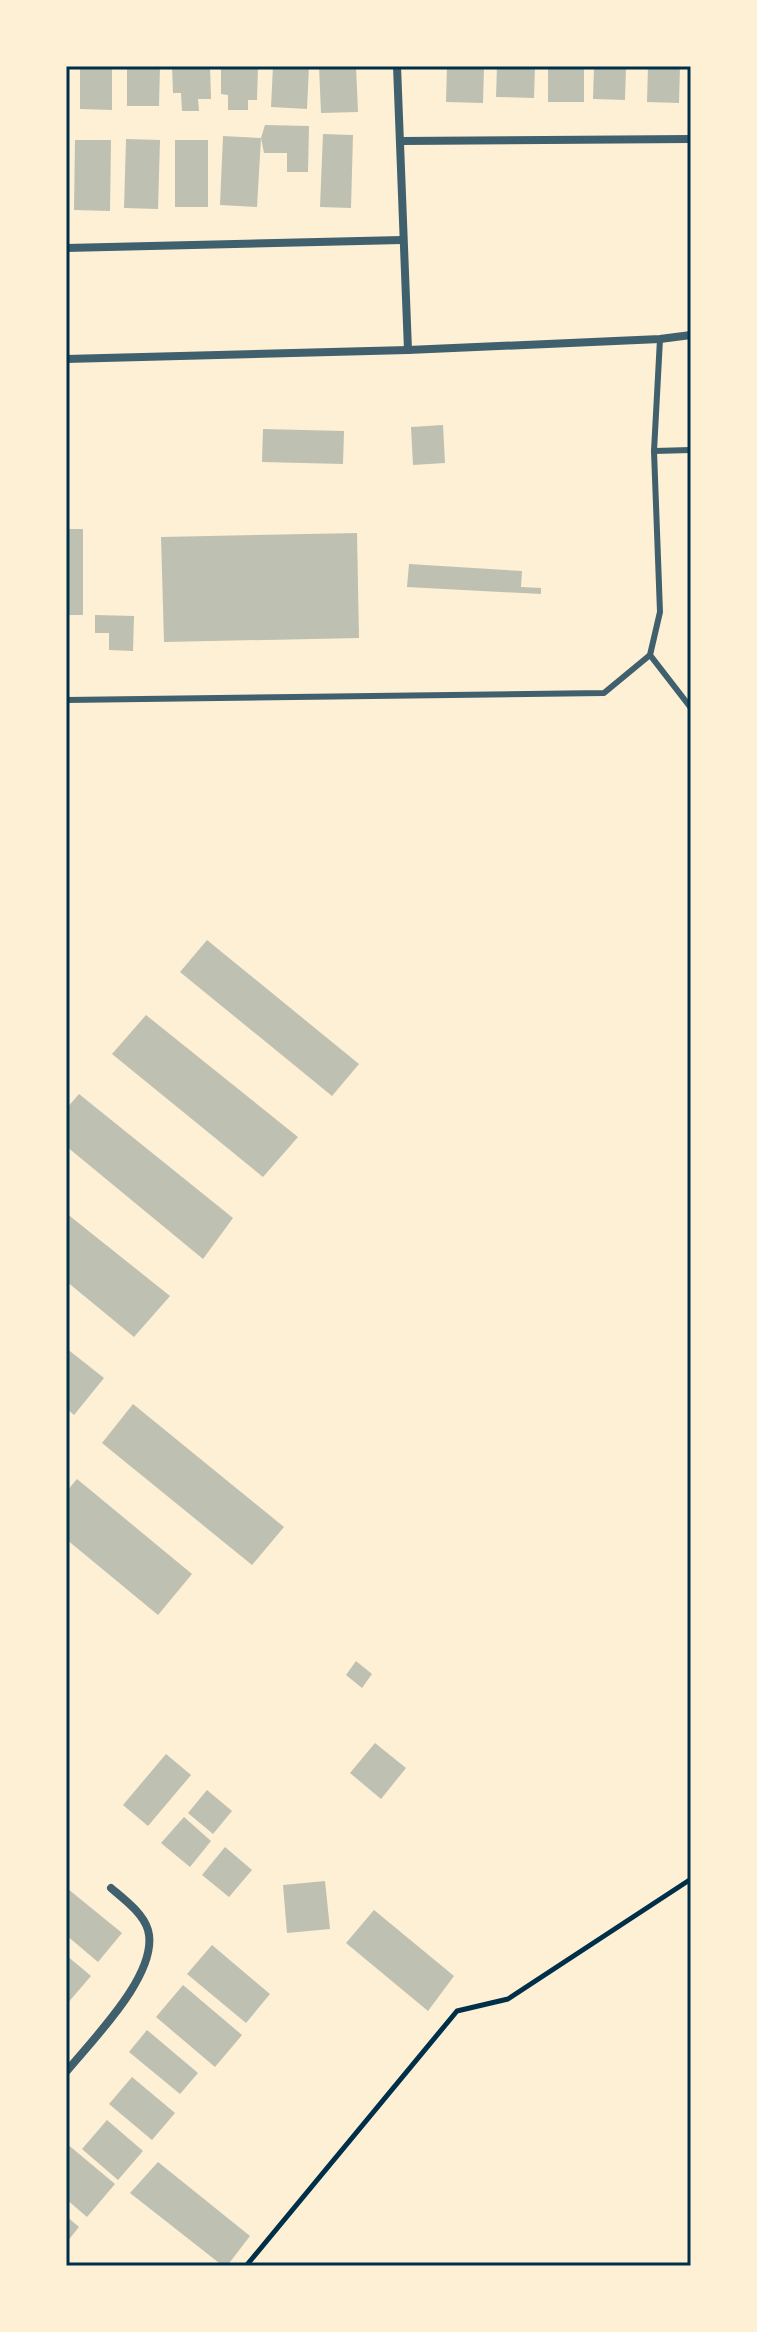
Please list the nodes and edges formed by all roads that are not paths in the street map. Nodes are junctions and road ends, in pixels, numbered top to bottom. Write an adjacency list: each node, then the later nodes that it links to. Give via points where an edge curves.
1 (397, 66): 3 (street)
2 (691, 139): 3 (street)
3 (401, 141): 4 (street)
4 (402, 240): 5 (street); 8 (street)
5 (66, 248)
6 (691, 335): 7 (street)
7 (660, 339): 8 (street); 11 (lane)
8 (408, 350): 9 (street)
9 (66, 359)
10 (691, 450): 11 (lane)
11 (654, 451): 12 (lane, via 660,612)
12 (650, 655): 13 (lane, via 604,693); 14 (lane)
13 (66, 700)
14 (691, 708)
15 (111, 1888): 16 (street, via 147,1927 150,1946 130,1993)
16 (66, 2072)

